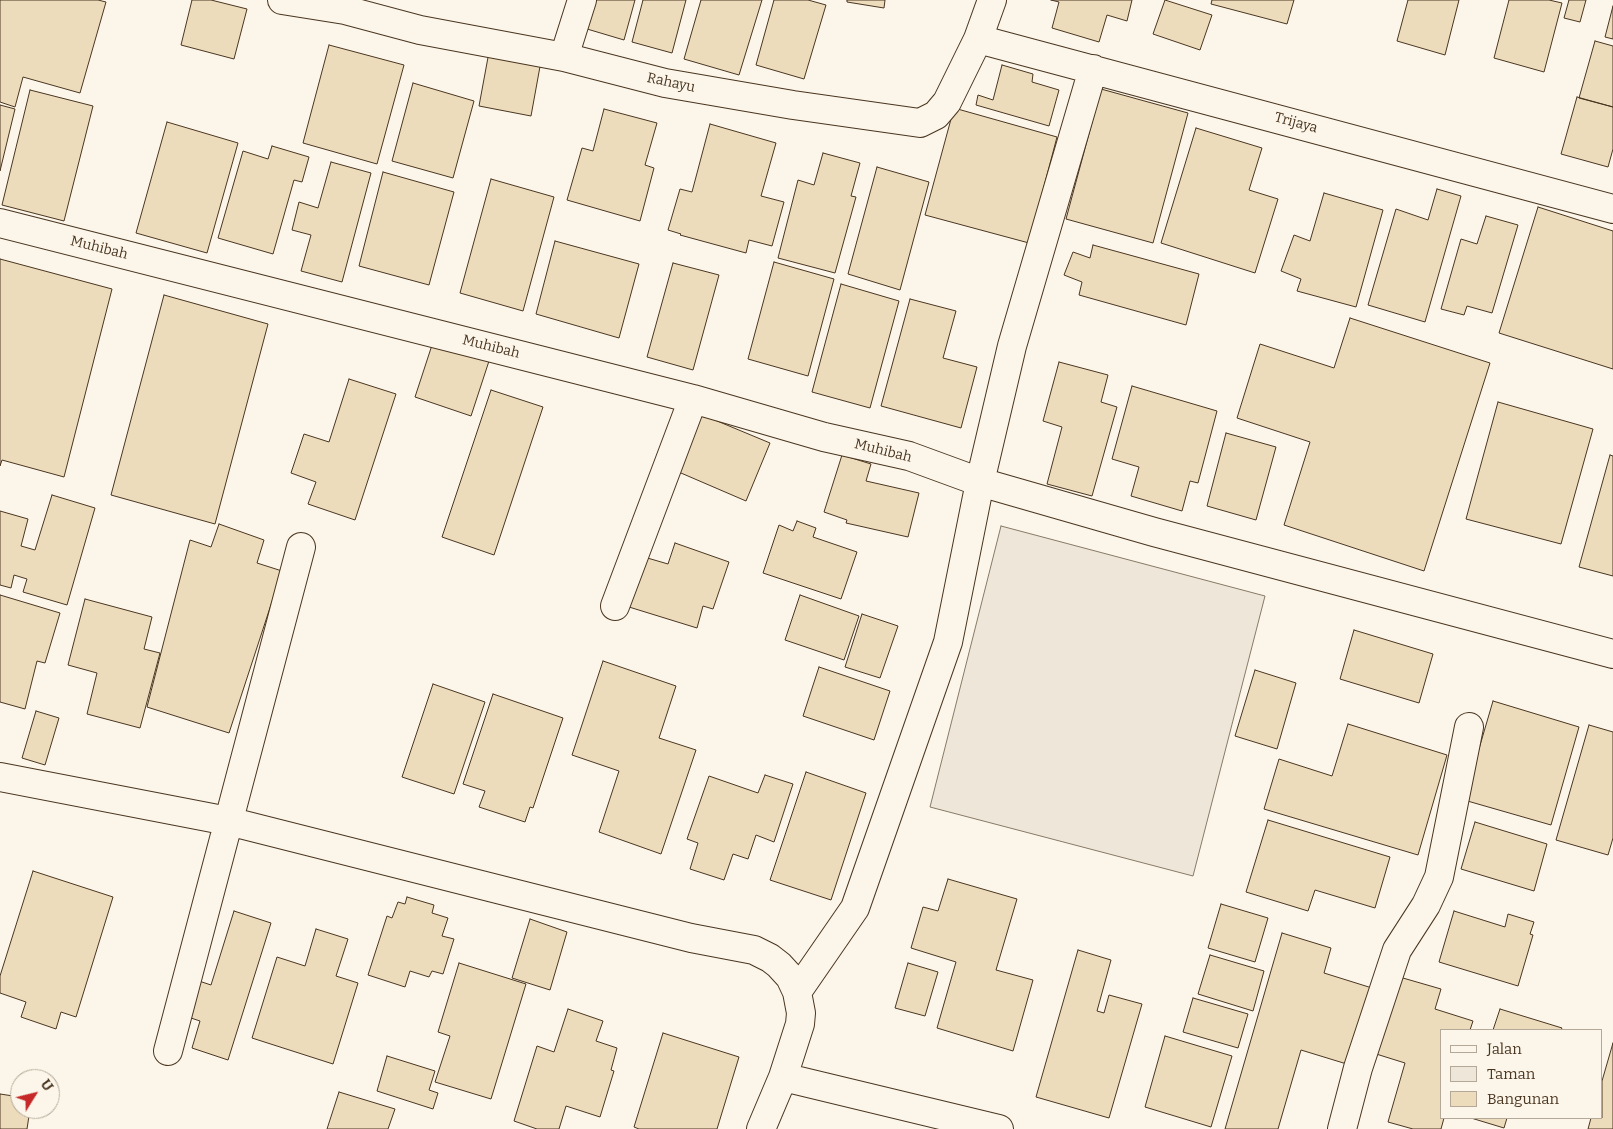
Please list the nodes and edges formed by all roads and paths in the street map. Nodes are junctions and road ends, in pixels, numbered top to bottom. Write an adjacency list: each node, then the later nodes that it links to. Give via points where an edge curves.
1 (282, 0): 5 (street, Rahayu, via 345,10 420,30)
2 (582, 0): 5 (street)
3 (992, 0): 4 (street, Rahayu)
4 (978, 39): 5 (street, Rahayu, via 942,109 920,123 665,83); 6 (street, Trijaya)
5 (564, 57)
6 (1093, 69): 7 (street, Trijaya); 10 (street, via 1012,346)
7 (1613, 209)
8 (0, 223): 9 (street, Muhibah)
9 (693, 399): 10 (street, Muhibah, via 824,437 909,456); 12 (street)
10 (980, 482): 13 (street, Muhibah, via 1154,532); 17 (street, via 948,642 855,908)
11 (300, 547): 16 (street)
12 (615, 606)
13 (1613, 654)
14 (1469, 727): 22 (street, via 1438,877 1426,905 1397,950 1358,1068)
15 (0, 777): 16 (street)
16 (228, 821): 17 (street, via 691,938 754,950 779,965); 18 (street)
17 (797, 992): 19 (street, via 800,1024)
18 (168, 1052)
19 (783, 1077): 20 (street); 21 (street)
20 (761, 1129)
21 (999, 1129)
22 (1342, 1129)

